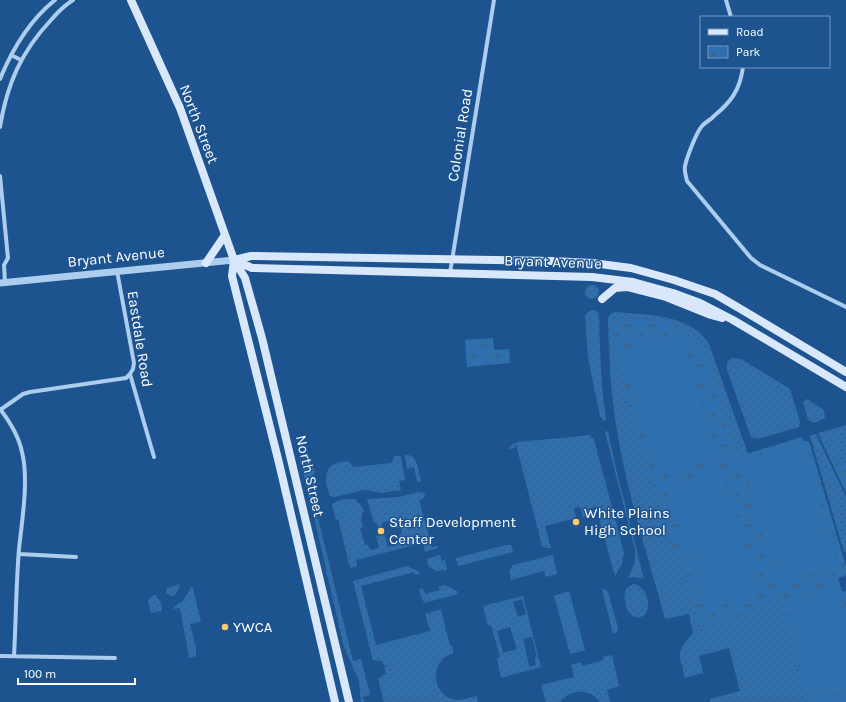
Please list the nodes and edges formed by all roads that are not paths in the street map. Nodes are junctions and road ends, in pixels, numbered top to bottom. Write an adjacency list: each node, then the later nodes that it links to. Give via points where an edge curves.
1 (55, 0): 7 (street, via 36,18)
2 (71, 0): 8 (street, via 40,32)
3 (132, 0): 13 (main road, North Street, via 180,108)
4 (494, 0): 14 (street, Colonial Road)
5 (726, 0): 6 (street)
6 (732, 16)
7 (11, 55): 8 (street); 10 (street)
8 (21, 60): 11 (street, via 8,90)
9 (743, 68): 22 (street, via 735,94 728,104 702,126 696,138 686,166 687,181 751,258 760,265)
10 (0, 79)
11 (0, 127)
12 (0, 176): 17 (street, via 8,258)
13 (225, 235): 15 (main road, North Street); 16 (main road)
14 (452, 259): 15 (main road, Bryant Avenue, via 251,256); 19 (street, Colonial Road); 24 (main road, Bryant Avenue, via 592,263 660,275 715,294)
15 (234, 260): 16 (street, Bryant Avenue); 19 (main road, Bryant Avenue, via 252,268); 34 (main road, North Street, via 232,276); 35 (main road, North Street, via 245,278 262,338)
16 (206, 262): 18 (street, Bryant Avenue)
17 (2, 263): 20 (street)
18 (116, 271): 20 (street, Bryant Avenue); 25 (street, Eastdale Road, via 134,362)
19 (450, 274): 23 (main road, Bryant Avenue, via 592,276 619,280 686,297)
20 (3, 282)
21 (602, 299): 23 (main road, via 615,288 626,287 666,297 711,315)
22 (846, 307)
23 (733, 320): 26 (main road, Bryant Avenue)
24 (846, 372)
25 (130, 374): 27 (street, via 126,378 23,394); 28 (street, Eastdale Road)
26 (846, 387)
27 (0, 410): 29 (street, via 18,440 24,466)
28 (154, 457)
29 (19, 554): 30 (street); 32 (street)
30 (76, 557)
31 (0, 656): 32 (street)
32 (14, 656): 33 (street)
33 (115, 658)
34 (335, 702)
35 (349, 702)

